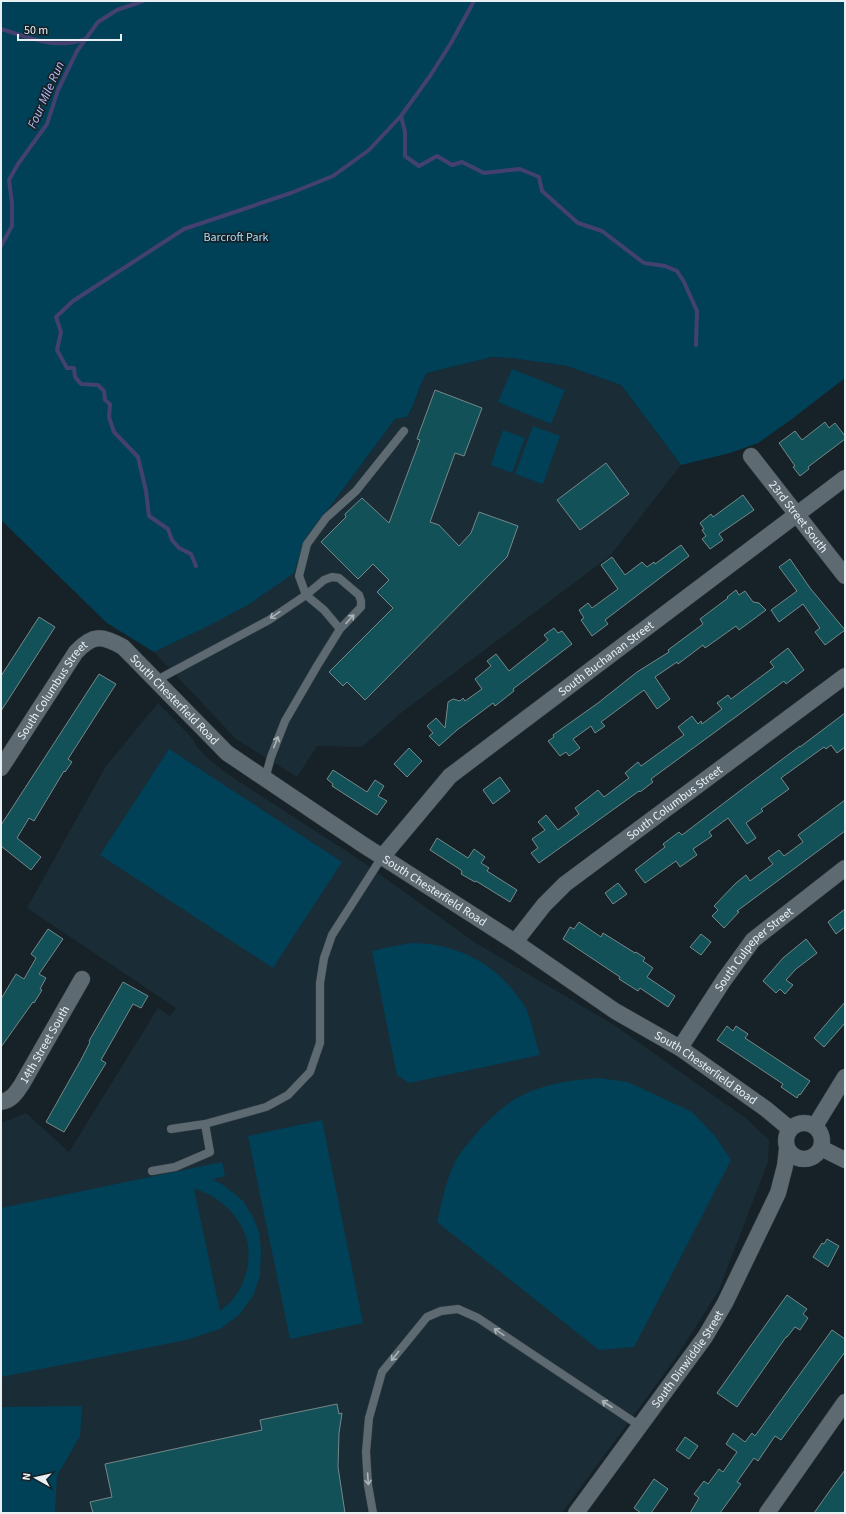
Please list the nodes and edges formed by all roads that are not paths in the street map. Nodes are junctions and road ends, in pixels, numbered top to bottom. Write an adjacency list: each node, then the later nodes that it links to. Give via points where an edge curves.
1 (404, 431): 6 (lane, via 356,491 326,518 307,544 299,576)
2 (751, 456): 4 (street, 23rd Street South)
3 (845, 478): 4 (street, South Buchanan Street)
4 (796, 514): 5 (street, 23rd Street South); 13 (street, South Buchanan Street, via 450,776)
5 (845, 576)
6 (306, 595): 7 (lane, via 324,610); 7 (lane, one-way to 6, via 361,607 359,595 339,578 332,577 324,580); 10 (lane, one-way to 10, via 269,620)
7 (340, 629): 12 (lane, one-way to 7, via 285,720)
8 (94, 638): 10 (street, South Chesterfield Road, via 110,640 123,647); 11 (street, South Columbus Street, via 76,652)
9 (845, 676): 15 (street, South Columbus Street, via 565,884)
10 (157, 680): 12 (street, South Chesterfield Road, via 227,753)
11 (1, 768)
12 (265, 779): 13 (street, South Chesterfield Road)
13 (382, 857): 15 (street, South Chesterfield Road); 20 (lane, via 332,935 324,958 320,983 320,1043 310,1072 288,1095 266,1107)
14 (845, 868): 17 (street, South Culpeper Street, via 753,940)
15 (514, 942): 17 (street, South Chesterfield Road, via 616,1011)
16 (82, 979): 19 (street, 14th Street South, via 15,1095)
17 (680, 1048): 23 (street, South Chesterfield Road)
18 (845, 1077): 21 (street)
19 (1, 1102)
20 (205, 1124): 22 (lane); 28 (lane, via 210,1152 175,1167)
21 (815, 1126): 23 (street, via 804,1122); 24 (street, via 822,1136)
22 (171, 1129)
23 (790, 1129): 25 (street, via 786,1137)
24 (821, 1148): 26 (street, via 813,1157); 27 (street)
25 (787, 1149): 26 (street, via 795,1157); 29 (street, South Dinwiddie Street)
26 (807, 1159): 29 (street, South Dinwiddie Street)
27 (845, 1160)
28 (152, 1172)
29 (778, 1192): 31 (street, South Dinwiddie Street, via 726,1303 705,1337)
30 (845, 1402): 34 (street)
31 (640, 1426): 32 (lane, one-way to 32, via 478,1318 458,1309 441,1311 427,1317 382,1372 369,1418 366,1452); 33 (street, South Dinwiddie Street)
32 (373, 1513)
33 (576, 1513)
34 (767, 1513)

